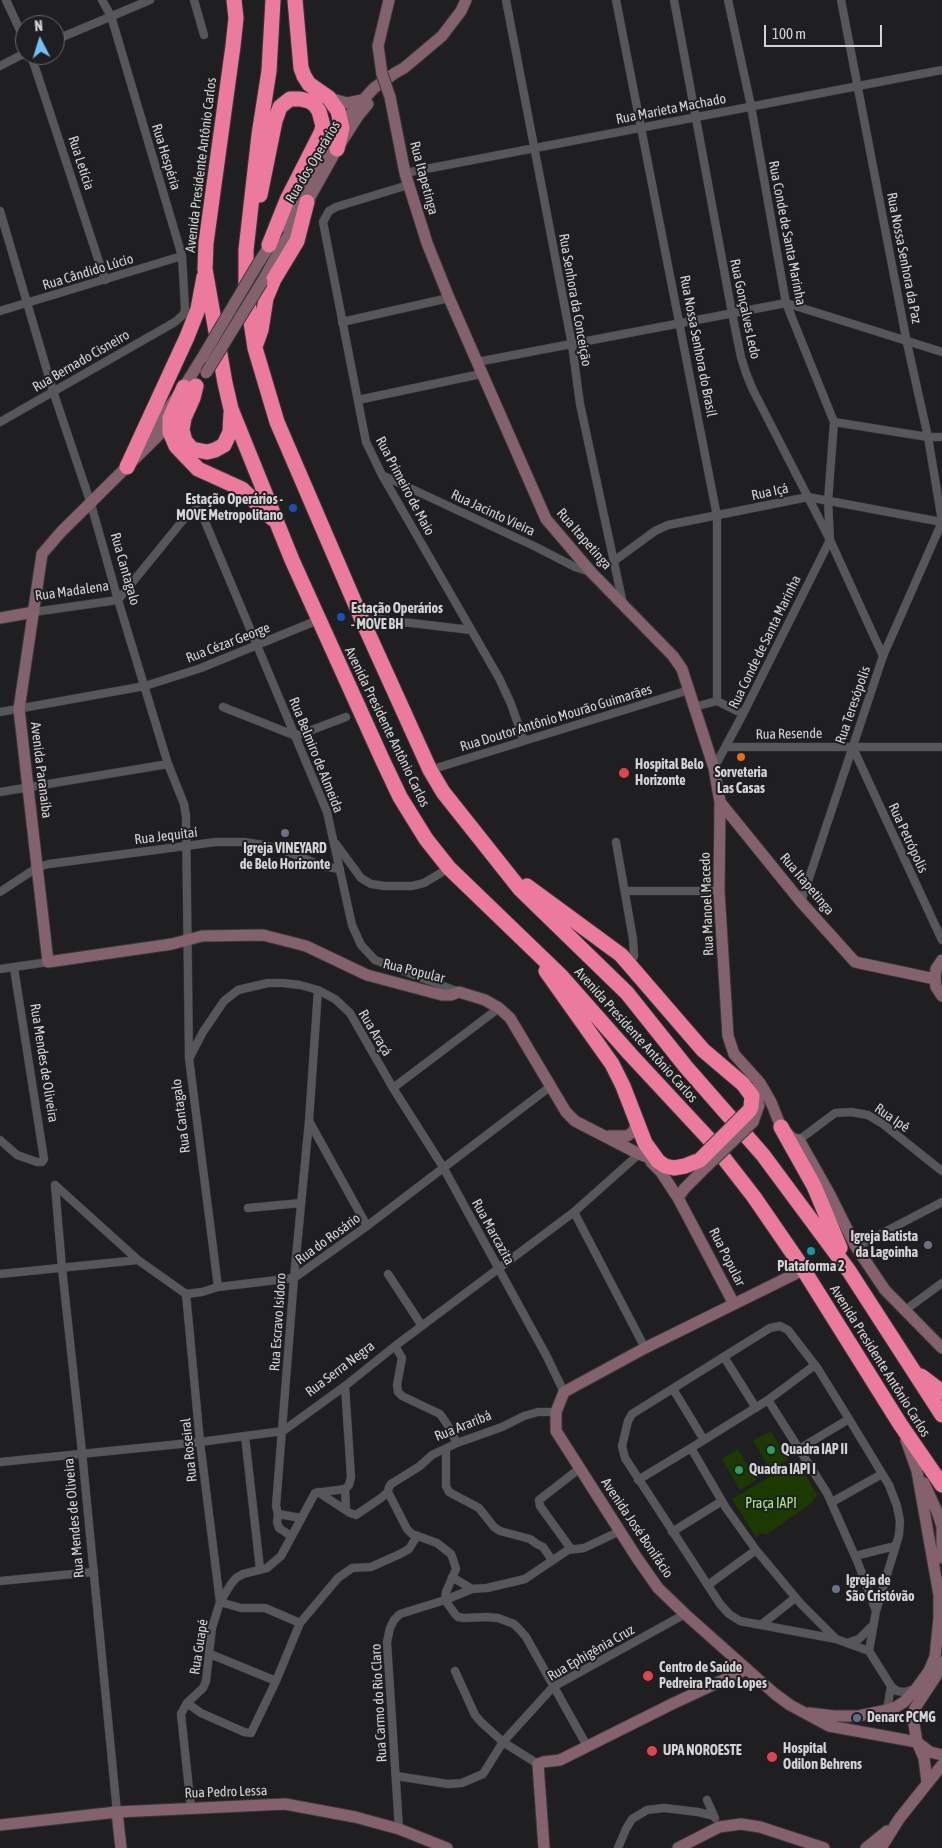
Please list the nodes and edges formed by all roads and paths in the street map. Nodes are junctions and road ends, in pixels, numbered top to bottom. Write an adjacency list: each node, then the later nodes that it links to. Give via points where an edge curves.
1 (6, 0): 16 (street)
2 (102, 0): 15 (street, Rua Hespéria)
3 (150, 0): 15 (street)
4 (194, 0): 18 (street)
5 (234, 0): 39 (highway, Avenida Presidente Antônio Carlos, via 236,18 208,216)
6 (273, 0): 36 (highway, Avenida Presidente Antônio Carlos, via 269,71)
7 (295, 0): 25 (highway, via 301,68 309,84)
8 (389, 0): 33 (street, Rua Itapetinga, bridge, via 378,46)
9 (466, 0): 22 (street, Rua dos Operários, via 442,36)
10 (506, 0): 32 (street, Rua Senhora da Conceição)
11 (616, 0): 30 (street, Rua Nossa Senhora do Brasil)
12 (674, 0): 28 (street, Rua Gonçalves Ledo)
13 (728, 0): 27 (street, Rua Conde de Santa Marinha)
14 (841, 0): 24 (street, Rua Nossa Senhora da Paz)
15 (111, 16): 17 (street); 38 (street, Rua Hespéria)
16 (15, 19)
17 (65, 36)
18 (204, 36)
19 (15, 58): 21 (street)
20 (34, 65): 40 (street, Rua Letícia)
21 (0, 66)
22 (404, 68): 26 (street, Rua dos Operários); 31 (street, Rua dos Operários, via 363,109)
23 (942, 70): 24 (street, Rua Marieta Machado)
24 (857, 86): 27 (street, Rua Marieta Machado); 49 (street, Rua Nossa Senhora da Paz)
25 (329, 98): 26 (street, via 348,104); 29 (highway)
26 (362, 100): 29 (street, Rua dos Operários)
27 (751, 106): 28 (street, Rua Marieta Machado); 43 (street, Rua Conde de Santa Marinha)
28 (696, 117): 30 (street, Rua Marieta Machado); 45 (street, Rua Gonçalves Ledo)
29 (342, 123): 31 (highway); 37 (street, Rua dos Operários)
30 (642, 128): 32 (street, Rua Marieta Machado); 48 (street, Rua Nossa Senhora do Brasil)
31 (337, 149): 34 (street, Rua dos Operários)
32 (534, 149): 33 (street, Rua Marieta Machado); 50 (street, Rua Senhora da Conceição)
33 (407, 179): 41 (street, Rua Itapetinga); 47 (street, Rua Primeiro de Maio, via 330,210 323,222)
34 (307, 202): 51 (highway, via 297,241 266,298); 55 (street, Rua dos Operários, bridge)
35 (0, 211): 42 (street, Rua Cantagalo)
36 (248, 229): 37 (highway, via 262,189 280,107 290,99 309,101 319,111 323,126); 51 (highway, Avenida Presidente Antônio Carlos, via 246,289)
37 (269, 245): 53 (street, Rua dos Operários, bridge)
38 (182, 256): 40 (street, Rua Cândido Lúcio); 46 (street, Rua Hespéria, via 185,308)
39 (206, 269): 60 (highway, Avenida Presidente Antônio Carlos); 68 (highway, via 198,309 187,337)
40 (105, 280): 42 (street, Rua Cândido Lúcio)
41 (449, 298): 47 (street); 54 (street, Rua Itapetinga)
42 (26, 303): 44 (street, Rua Cândido Lúcio); 58 (street, Rua Cantagalo)
43 (786, 304): 45 (street); 49 (street); 62 (street, Rua Conde de Santa Marinha)
44 (0, 311)
45 (732, 313): 48 (street); 70 (street, Rua Gonçalves Ledo, via 741,357 753,390)
46 (176, 322): 58 (street, Rua Bernado Cisneiro)
47 (342, 322): 59 (street, Rua Primeiro de Maio)
48 (681, 324): 50 (street); 74 (street, Rua Nossa Senhora do Brasil)
49 (907, 343): 52 (street); 64 (street, Rua Nossa Senhora da Paz)
50 (572, 345): 54 (street); 78 (street, Rua Senhora da Conceição, via 580,404)
51 (255, 348): 85 (highway, Avenida Presidente Antônio Carlos, via 276,422)
52 (942, 352)
53 (202, 358): 57 (street, Avenida Paranaíba)
54 (477, 362): 56 (street, Rua Itapetinga)
55 (206, 374): 57 (street, Avenida Paranaíba)
56 (482, 374): 59 (street); 79 (street, Rua Itapetinga, via 546,520)
57 (190, 387): 60 (highway, via 193,398 182,430 192,449 211,451 224,445 230,432); 63 (highway, via 171,414); 68 (street, Avenida Paranaíba, via 152,429)
58 (53, 391): 61 (street, Rua Bernado Cisneiro); 72 (street, Rua Cantagalo)
59 (358, 400): 69 (street, Rua Primeiro de Maio, via 366,442)
60 (231, 409): 75 (highway, Avenida Presidente Antônio Carlos)
61 (0, 422)
62 (834, 422): 64 (street); 71 (street, Rua Conde de Santa Marinha)
63 (170, 426): 66 (highway); 67 (street, Avenida Paranaíba)
64 (928, 437): 65 (street); 76 (street, Rua Nossa Senhora da Paz)
65 (942, 437)
66 (174, 443): 67 (street, via 160,442); 75 (highway, via 198,469 242,489)
67 (146, 449): 68 (street, Avenida Paranaíba)
68 (127, 467): 72 (street, Avenida Paranaíba)
69 (382, 475): 79 (street, Rua Jacinto Vieira); 86 (street, Rua Primeiro de Maio)
70 (808, 497): 71 (street, Rua Içá); 74 (street, Rua Içá); 77 (street, Rua Gonçalves Ledo)
71 (828, 501): 76 (street, Rua Içá); 77 (street, Rua Conde de Santa Marinha)
72 (91, 504): 80 (street, Rua Cantagalo); 82 (street, Avenida Paranaíba, via 42,554)
73 (197, 509): 80 (street, Rua Madalena, via 188,514); 87 (street, Rua Belmiro de Almeida)
74 (717, 516): 78 (street, Rua Içá, via 668,525); 91 (street, Rua Nossa Senhora do Brasil)
75 (278, 522): 84 (highway, Avenida Presidente Antônio Carlos)
76 (942, 522): 88 (street, Rua Teresópolis)
77 (830, 540): 88 (street, Rua Gonçalves Ledo); 96 (street, Rua Conde de Santa Marinha)
78 (614, 561): 81 (street, Rua Senhora da Conceição)
79 (592, 573): 81 (street, Rua Itapetinga)
80 (118, 600): 82 (street, Rua Madalena); 89 (street, Rua Cantagalo)
81 (623, 604): 90 (street, Rua Itapetinga, via 673,656 682,669)
82 (34, 612): 83 (street, Rua Madalena); 94 (street, Avenida Paranaíba)
83 (0, 618)
84 (318, 620): 87 (street, Rua Cézar George); 114 (highway, Avenida Presidente Antônio Carlos, via 400,797)
85 (363, 622): 86 (street, via 377,618); 105 (highway, Avenida Presidente Antônio Carlos)
86 (471, 630): 99 (street, Rua Primeiro de Maio, via 499,678)
87 (256, 646): 89 (street, Rua Cézar George); 98 (street, Rua Belmiro de Almeida)
88 (883, 656): 100 (street, Rua Teresópolis)
89 (145, 686): 94 (street, Rua Cézar George); 103 (street, Rua Cantagalo)
90 (689, 690): 93 (street, Rua Itapetinga); 99 (street, Rua Doutor Antônio Mourão Guimarães)
91 (717, 701): 93 (street); 96 (street)
92 (223, 707): 98 (street)
93 (694, 707): 104 (street, Rua Itapetinga)
94 (19, 709): 95 (street, Rua Cézar George); 106 (street, Avenida Paranaíba)
95 (0, 712)
96 (743, 714): 101 (street, Rua Conde de Santa Marinha)
97 (346, 717): 98 (street)
98 (296, 736): 109 (street, Rua Belmiro de Almeida, via 327,812)
99 (524, 741): 105 (street, Rua Doutor Antônio Mourão Guimarães)
100 (852, 746): 101 (street, Rua Resende); 102 (street, Rua Resende); 119 (street, Rua Teresópolis); 122 (street, Rua Petrópolis)
101 (726, 747): 104 (street, Rua Conde de Santa Marinha)
102 (942, 747)
103 (168, 764): 106 (street); 111 (street, Rua Cantagalo, via 184,804)
104 (714, 768): 108 (street, Rua Itapetinga)
105 (430, 770): 112 (highway, Avenida Presidente Antônio Carlos, via 443,792)
106 (29, 787): 107 (street); 113 (street, Avenida Paranaíba)
107 (0, 792)
108 (720, 802): 117 (street, Rua Manoel Macedo); 119 (street, Rua Itapetinga)
109 (335, 842): 114 (street, via 360,878 371,884 412,886 424,883); 115 (street, Rua Belmiro de Almeida)
110 (616, 842): 116 (street)
111 (186, 846): 113 (street, Rua Jequitaí); 115 (street, Rua Jequitaí, via 244,842 286,851 322,866); 120 (street, Rua Cantagalo)
112 (499, 862): 125 (highway); 159 (highway, Avenida Presidente Antônio Carlos, via 520,889 626,992 762,1155)
113 (38, 867): 118 (street, Rua Jequitaí); 124 (street, Avenida Paranaíba)
114 (448, 868): 121 (highway, Avenida Presidente Antônio Carlos)
115 (340, 869): 130 (street, Rua Belmiro de Almeida, via 352,924 361,945 375,960)
116 (625, 891): 117 (street); 125 (street, via 633,939 634,956)
117 (719, 891): 132 (street, Rua Manoel Macedo)
118 (0, 892)
119 (801, 902): 128 (street, Rua Itapetinga, via 855,962)
120 (187, 939): 124 (street); 130 (street, Rua Popular, via 263,935 306,946 367,975 442,995); 134 (street, Rua Cantagalo)
121 (523, 940): 139 (highway, via 612,1064); 158 (highway, Avenida Presidente Antônio Carlos, via 561,976 708,1139 754,1196)
122 (942, 940)
123 (942, 960): 128 (street, via 936,969)
124 (48, 962): 126 (street)
125 (630, 965): 137 (highway, via 703,1050 743,1084 752,1096)
126 (14, 968): 127 (street); 142 (street, Rua Mendes de Oliveira, via 44,1159 37,1162 17,1155)
127 (0, 970)
128 (935, 979): 131 (street)
129 (318, 990): 134 (street, Rua Araçá, via 268,983 238,990 224,1001); 136 (street, Rua Araçá, via 335,999 350,1013); 138 (street, Rua Escravo Isidoro)
130 (459, 992): 133 (street, Rua Popular)
131 (942, 996)
132 (726, 1006): 137 (street, Rua Manoel Macedo, via 725,1039 730,1057 755,1090 759,1105); 140 (street, Rua Manoel Macedo, via 728,1036 734,1054 760,1083)
133 (499, 1008): 135 (street, Rua Popular, via 510,1018); 136 (street)
134 (189, 1058): 164 (street, Rua Cantagalo)
135 (550, 1086): 141 (street, Rua Popular, via 566,1112); 146 (street, Rua do Rosário)
136 (393, 1088): 146 (street, Rua Marcazita)
137 (752, 1118): 140 (street); 145 (highway, bridge)
138 (309, 1122): 150 (street, Rua Escravo Isidoro); 153 (street)
139 (637, 1123): 141 (street, via 627,1136); 144 (highway)
140 (780, 1125): 143 (street, via 793,1139); 159 (highway, via 814,1186)
141 (604, 1136): 144 (street, Rua Popular)
142 (0, 1140)
143 (799, 1140): 147 (street, Rua Ipê, via 835,1112 868,1115); 154 (street)
144 (651, 1161): 145 (highway, via 674,1168); 148 (street, Rua Popular); 152 (street, Rua Serra Negra)
145 (704, 1163): 148 (street)
146 (443, 1167): 153 (street, Rua do Rosário); 157 (street, Rua Marcazita)
147 (942, 1171)
148 (678, 1198): 166 (street, Rua Popular)
149 (942, 1202): 154 (street)
150 (301, 1203): 151 (street); 162 (street, Rua Escravo Isidoro)
151 (248, 1208)
152 (574, 1212): 157 (street, Rua Serra Negra); 170 (street)
153 (367, 1226): 162 (street, Rua do Rosário)
154 (856, 1247): 167 (street, via 884,1290)
155 (138, 1260): 156 (street); 156 (street, Rua Mendes de Oliveira, via 55,1185); 165 (street)
156 (62, 1268): 160 (street); 193 (street, Rua Mendes de Oliveira)
157 (498, 1269): 168 (street, Rua Serra Negra); 177 (street, Rua Marcazita)
158 (803, 1270): 166 (street); 184 (highway, Avenida Presidente Antônio Carlos)
159 (849, 1270): 174 (highway, Avenida Presidente Antônio Carlos)
160 (0, 1274)
161 (388, 1274): 168 (street)
162 (294, 1278): 164 (street, Rua do Rosário); 185 (street, Rua Escravo Isidoro)
163 (942, 1283): 167 (street)
164 (218, 1287): 165 (street, Rua do Rosário)
165 (186, 1294): 188 (street, Rua Roseiral)
166 (734, 1304): 170 (street)
167 (904, 1311): 171 (street)
168 (422, 1326): 169 (street, Rua Serra Negra)
169 (396, 1346): 175 (street, Rua Serra Negra); 189 (street, via 402,1358 398,1392 440,1414)
170 (645, 1348): 177 (street)
171 (942, 1348)
172 (724, 1357): 173 (street, via 770,1328 780,1326 788,1330); 176 (street); 180 (street)
173 (816, 1365): 179 (street); 183 (street)
174 (911, 1368): 178 (highway); 182 (highway, Avenida Presidente Antônio Carlos)
175 (345, 1386): 185 (street, Rua Serra Negra); 200 (street, via 351,1477 350,1485)
176 (672, 1389): 187 (street); 198 (street, via 632,1414 628,1421 622,1446)
177 (564, 1392): 181 (street, Avenida José Bonifácio)
178 (942, 1392)
179 (768, 1400): 180 (street); 192 (street)
180 (756, 1408): 187 (street)
181 (556, 1412): 189 (street, Rua Araribá, via 524,1416); 195 (street, Avenida José Bonifácio, via 556,1431)
182 (942, 1415)
183 (849, 1419): 192 (street); 197 (street)
184 (900, 1424): 196 (street); 199 (highway, Avenida Presidente Antônio Carlos)
185 (283, 1431): 186 (street, Rua Serra Negra); 206 (street, Rua Escravo Isidoro)
186 (245, 1436): 188 (street, Rua Serra Negra); 219 (street)
187 (704, 1440): 191 (street)
188 (200, 1442): 193 (street, Rua Serra Negra); 227 (street, Rua Roseiral)
189 (457, 1443): 190 (street, Rua Araribá)
190 (446, 1448): 202 (street, Rua Araribá, via 391,1484); 218 (street, via 446,1486 449,1492 480,1508 500,1531 530,1539)
191 (691, 1448): 198 (street); 203 (street)
192 (799, 1449): 204 (street)
193 (82, 1452): 194 (street, Rua Serra Negra); 220 (street, Rua Mendes de Oliveira)
194 (0, 1462)
195 (579, 1469): 209 (street, Avenida José Bonifácio); 214 (street, via 539,1500)
196 (918, 1471): 208 (street); 244 (street, via 940,1604 935,1657)
197 (882, 1474): 204 (street); 213 (street, via 899,1513)
198 (638, 1480): 210 (street)
199 (942, 1485)
200 (345, 1489): 201 (street); 205 (street)
201 (318, 1492): 205 (street); 207 (street, Rua Guapé)
202 (388, 1492): 205 (street, Rua Araribá, via 356,1514); 212 (street, via 407,1529)
203 (722, 1501): 210 (street); 215 (street)
204 (832, 1502): 216 (street)
205 (346, 1510)
206 (278, 1514): 207 (street); 211 (street, via 279,1528)
207 (300, 1518): 211 (street, Rua Guapé)
208 (942, 1528): 217 (street)
209 (618, 1532): 214 (street, Rua Carmo do Rio Claro, via 584,1548); 229 (street, Avenida José Bonifácio, via 658,1588)
210 (672, 1532): 223 (street)
211 (291, 1536): 219 (street, Rua Guapé, via 281,1556 267,1568)
212 (417, 1536): 221 (street, via 432,1540 451,1554 456,1569); 230 (street, via 409,1549 391,1558 371,1567 344,1572)
213 (895, 1546): 216 (street); 228 (street)
214 (571, 1549): 218 (street, Rua Carmo do Rio Claro)
215 (756, 1550): 223 (street); 225 (street)
216 (855, 1556): 228 (street)
217 (942, 1558)
218 (552, 1560): 224 (street, Rua Carmo do Rio Claro, via 525,1579)
219 (260, 1569): 227 (street, Rua Guapé, via 236,1578)
220 (94, 1572): 222 (street); 260 (street, Rua Mendes de Oliveira)
221 (452, 1577): 224 (street); 226 (street)
222 (0, 1581)
223 (708, 1586): 231 (street, via 729,1614 740,1621)
224 (472, 1589): 226 (street, Rua Carmo do Rio Claro)
225 (795, 1598): 231 (street); 233 (street)
226 (445, 1600): 243 (street, via 458,1617 490,1617 514,1624 526,1637); 256 (street, Rua Carmo do Rio Claro, via 400,1614 388,1634)
227 (220, 1602): 230 (street, via 241,1608 265,1608); 236 (street, Rua Guapé, via 212,1628)
228 (876, 1611): 232 (street)
229 (685, 1614): 238 (street, Avenida José Bonifácio); 243 (street, Rua Ephigênia Cruz)
230 (300, 1622): 241 (street)
231 (761, 1625): 233 (street)
232 (873, 1625): 234 (street, via 864,1636); 235 (street)
233 (836, 1639): 234 (street)
234 (847, 1643): 235 (street)
235 (869, 1651): 242 (street)
236 (210, 1654): 241 (street); 245 (street, Rua Guapé, via 205,1685)
237 (942, 1655): 240 (street)
238 (747, 1669): 247 (street, Avenida José Bonifácio, via 775,1694); 252 (street)
239 (455, 1671): 250 (street, via 475,1715)
240 (939, 1674): 244 (street); 251 (street, via 915,1708 913,1718)
241 (276, 1681): 245 (street, via 251,1733 201,1713)
242 (891, 1686): 244 (street, via 904,1692); 246 (street)
243 (553, 1687): 250 (street, Rua Ephigênia Cruz); 252 (street)
244 (916, 1689): 246 (street, Avenida José Bonifácio, via 904,1702)
245 (188, 1703): 259 (street, Rua Guapé, via 181,1714 181,1724)
246 (887, 1710): 248 (street, Avenida José Bonifácio, via 858,1716)
247 (807, 1713): 248 (street, Avenida José Bonifácio); 249 (street, Avenida José Bonifácio, via 829,1726)
248 (845, 1715): 249 (street, via 842,1720)
249 (844, 1728): 251 (street, Avenida José Bonifácio)
250 (503, 1742): 254 (street); 256 (street, Rua Ephigênia Cruz, via 483,1774 472,1780 448,1784)
251 (917, 1742): 253 (street, Avenida José Bonifácio, via 930,1752); 257 (street, via 924,1758)
252 (587, 1746): 254 (street, via 560,1760)
253 (942, 1754)
254 (538, 1764): 268 (street)
255 (942, 1765): 257 (street)
256 (396, 1776): 264 (street, Rua Carmo do Rio Claro)
257 (927, 1782): 261 (street)
258 (707, 1800): 262 (street)
259 (191, 1808): 260 (street, Rua Pedro Lessa); 264 (street, Rua Pedro Lessa, via 285,1804 356,1817)
260 (117, 1812): 263 (street, Rua Pedro Lessa); 266 (street, Rua Mendes de Oliveira)
261 (899, 1819): 272 (street); 273 (street)
262 (716, 1821): 265 (street, via 750,1825); 269 (street, via 698,1812 653,1808 632,1819); 270 (street)
263 (0, 1825)
264 (398, 1829): 267 (street, Rua Pedro Lessa)
265 (807, 1845): 271 (street)
266 (121, 1848)
267 (448, 1848)
268 (544, 1848)
269 (618, 1848)
270 (678, 1848)
271 (824, 1848)
272 (866, 1848)
273 (881, 1848)

